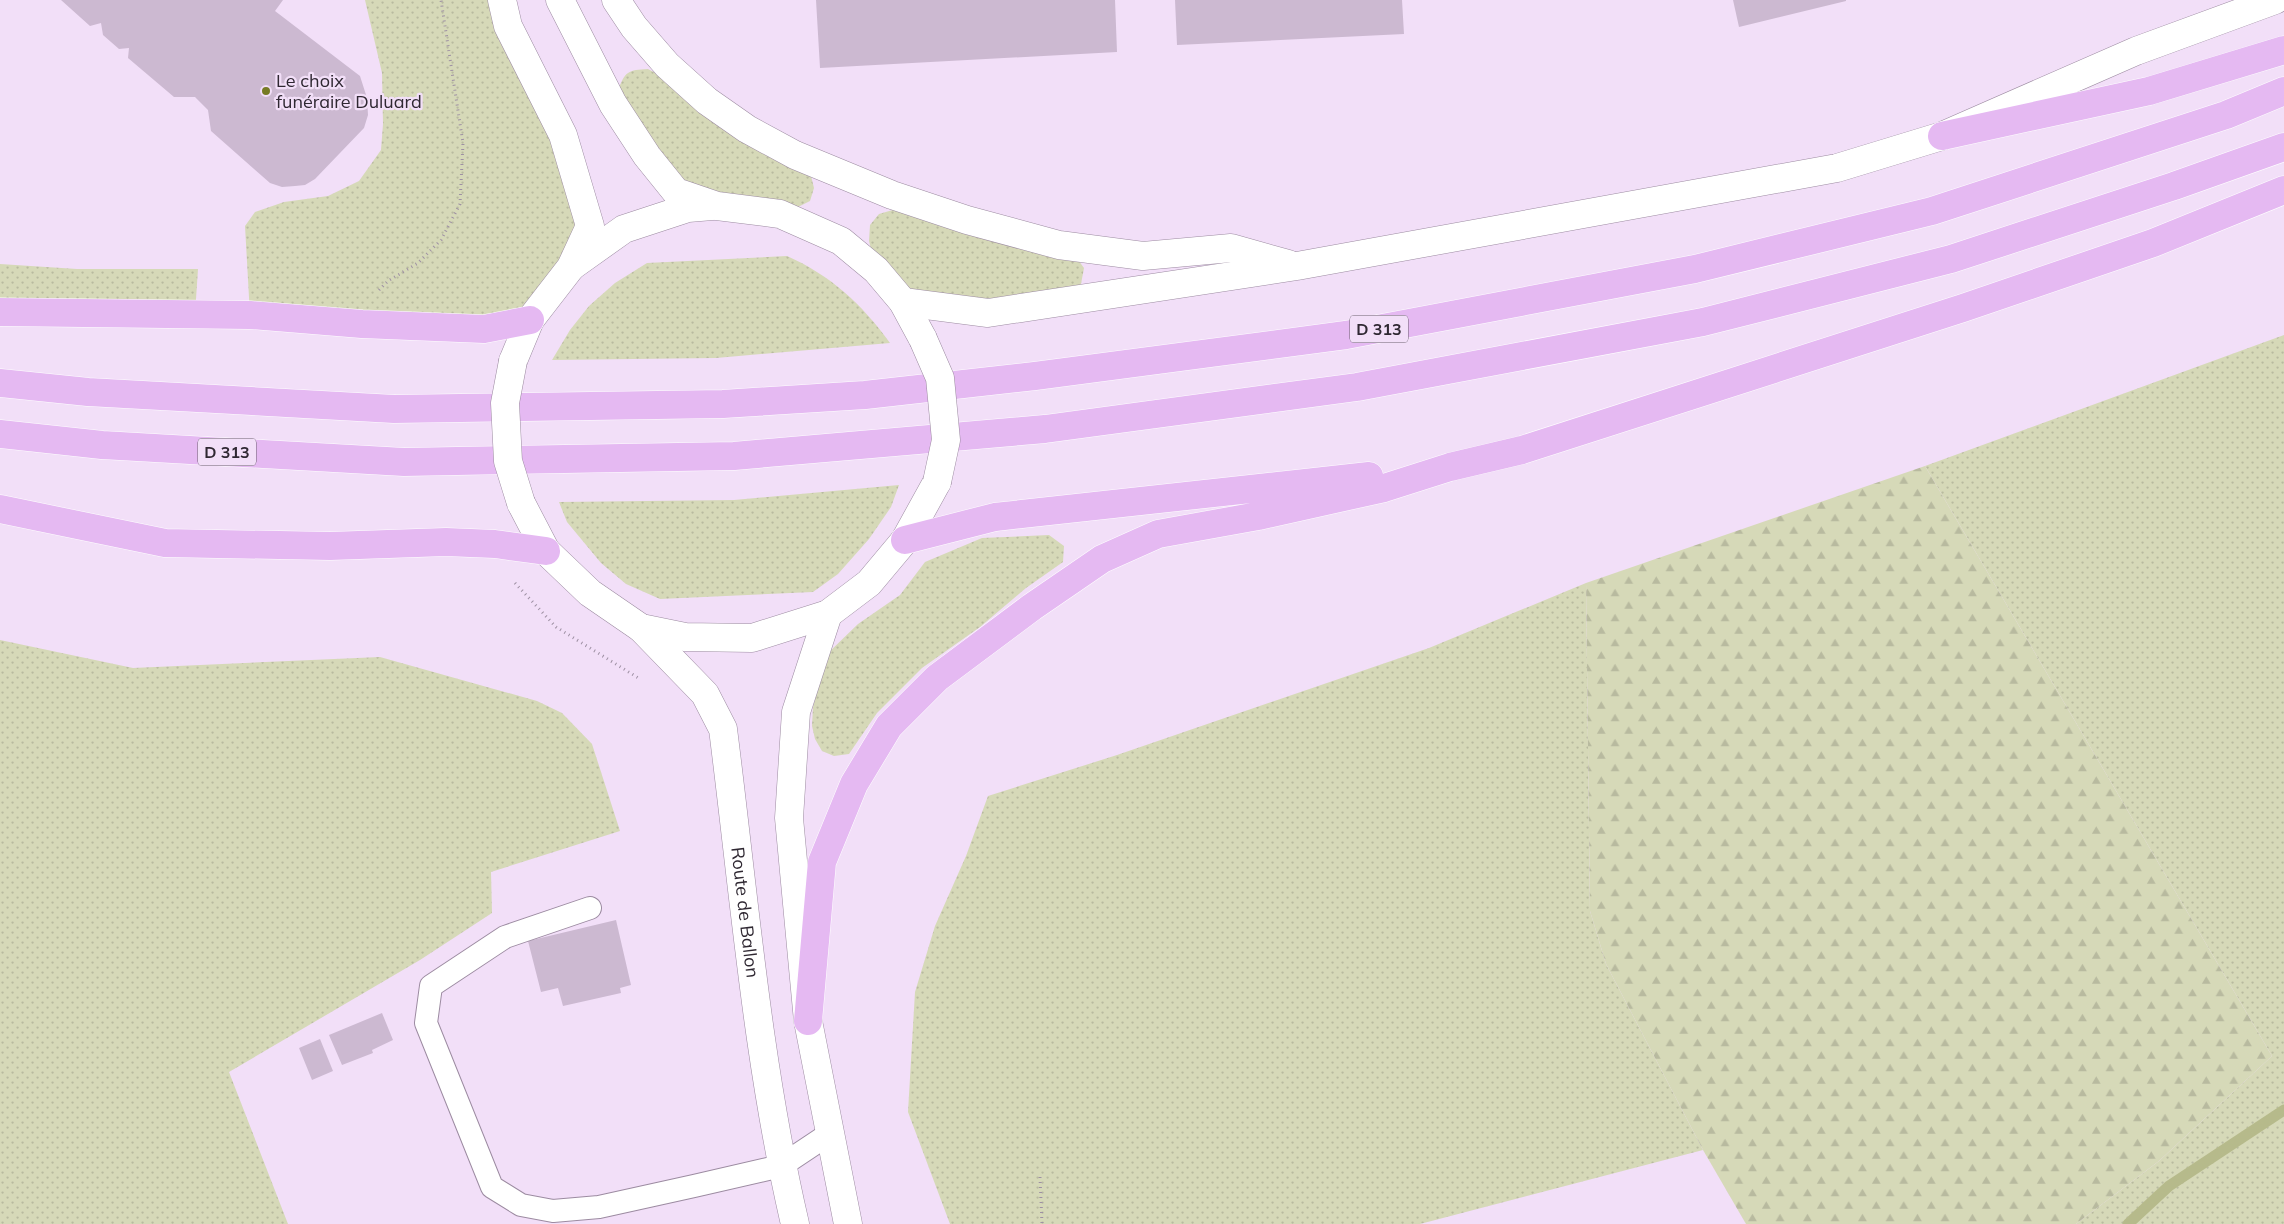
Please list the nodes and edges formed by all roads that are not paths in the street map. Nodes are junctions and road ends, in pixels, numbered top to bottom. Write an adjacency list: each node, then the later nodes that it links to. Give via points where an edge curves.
1 (502, 0): 12 (main road, via 508,26 563,135 590,226)
2 (560, 0): 10 (main road, via 613,104 647,156 676,192)
3 (616, 0): 11 (main road, via 634,27 667,65 707,101 795,155 892,195 1059,245 1143,256 1231,248)
4 (2275, 0): 7 (main road, via 2136,51)
5 (2284, 50): 7 (highway, via 2149,91)
6 (2284, 91): 16 (highway, D 313, via 2226,115 1932,211 1695,269 1346,335 1034,376 865,395 724,404 402,409 88,392)
7 (1942, 136): 11 (main road, via 1837,168)
8 (2284, 147): 17 (highway, D 313, via 1951,259 1703,322 1356,387 1045,429 734,456 404,462 102,445)
9 (2284, 190): 18 (highway, via 2154,243 1972,304 1522,450)
10 (716, 206): 12 (main road, via 688,208 624,229); 13 (main road, via 780,214 841,241 876,270)
11 (1297, 266): 13 (main road, via 988,313)
12 (571, 267): 15 (main road)
13 (903, 302): 20 (main road, bridge, via 940,378 946,440 938,482)
14 (0, 312): 15 (highway, via 250,316 484,329)
15 (530, 320): 21 (main road, bridge, via 513,361 505,404 508,461 521,503)
16 (0, 383)
17 (0, 434)
18 (1450, 467): 20 (highway, via 995,517); 25 (highway, via 1384,488 1158,534 1102,559 1032,606 937,678 889,726 854,784 822,862)
19 (0, 509): 21 (highway, via 165,543 330,546 446,542)
20 (905, 540): 22 (main road, via 869,583)
21 (546, 551): 23 (main road, via 590,593)
22 (828, 614): 23 (main road, via 752,638 684,637); 25 (main road, via 796,712 789,818)
23 (641, 628): 27 (main road, Route de Ballon, via 705,694 723,729 753,997)
24 (590, 908): 27 (lane, via 505,936 431,986 426,1024 492,1187 521,1204 553,1211 599,1207)
25 (808, 1021): 26 (main road)
26 (829, 1134): 27 (lane); 29 (main road)
27 (781, 1166): 28 (main road, Route de Ballon)
28 (795, 1224)
29 (848, 1224)

